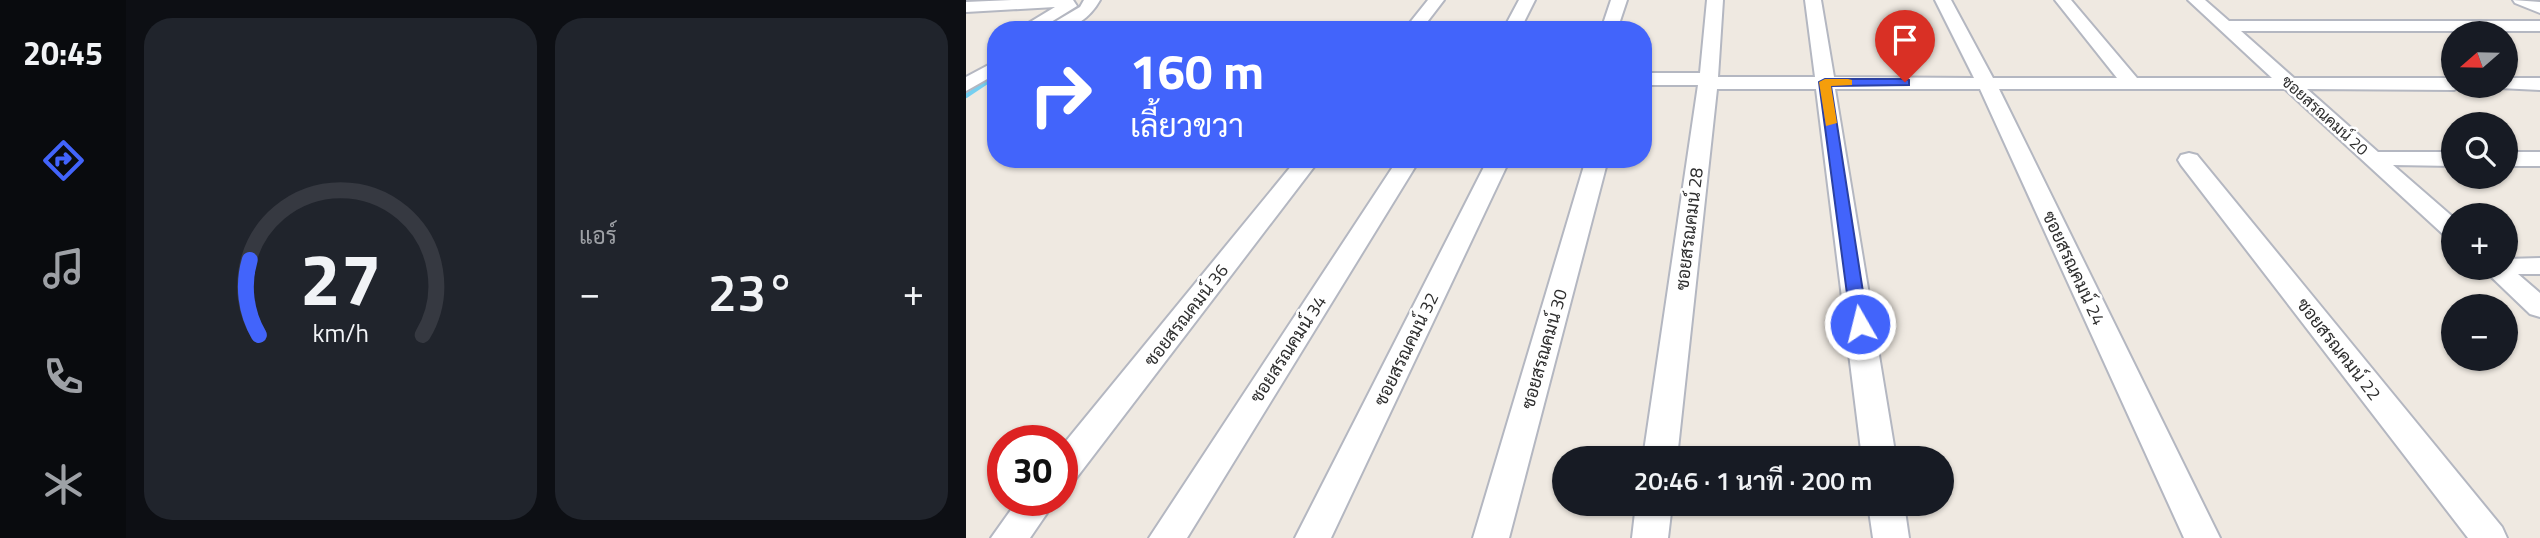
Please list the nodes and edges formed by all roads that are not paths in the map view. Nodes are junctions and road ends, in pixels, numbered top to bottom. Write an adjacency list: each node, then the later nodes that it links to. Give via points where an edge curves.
1 (1104, 0): 11 (street)
2 (1436, 0): 16 (street)
3 (1527, 0): 17 (street)
4 (1619, 0): 18 (street)
5 (1715, 0): 25 (street, ซอยสรณคมน์ 28)
6 (1813, 0): 26 (street)
7 (1943, 0): 27 (street, ซอยสรณคมน์ 24)
8 (2063, 0): 28 (street)
9 (2196, 0): 19 (street, ซอยสรณคมน์ 20)
10 (2521, 0): 13 (street)
11 (1076, 4): 12 (street); 14 (street); 15 (street)
12 (966, 7)
13 (2540, 8)
14 (1043, 21)
15 (1062, 21)
16 (1419, 21)
17 (1516, 21)
18 (1612, 21)
19 (2224, 26): 20 (street); 29 (street, ซอยสรณคมน์ 20)
20 (2540, 26)
21 (987, 52): 22 (street)
22 (966, 65)
23 (987, 72): 33 (street)
24 (1652, 79): 25 (street)
25 (1708, 81): 26 (street); 48 (street, ซอยสรณคมน์ 28)
26 (1825, 82): 27 (street); 49 (street)
27 (1986, 82): 28 (street); 60 (street, ซอยสรณคมน์ 24)
28 (2130, 82): 29 (street)
29 (2289, 83): 30 (street); 34 (street, ซอยสรณคมน์ 20)
30 (2441, 84)
31 (2518, 84): 32 (street)
32 (2540, 84)
33 (966, 85)
34 (2373, 159): 35 (street); 43 (street, ซอยสรณคมน์ 20)
35 (2441, 159)
36 (2518, 159): 37 (street)
37 (2540, 159)
38 (2189, 160): 61 (street, ซอยสรณคมน์ 22)
39 (1302, 168): 50 (street, ซอยสรณคมน์ 36)
40 (1403, 168): 55 (street, ซอยสรณคมน์ 34)
41 (1495, 168): 56 (street, ซอยสรณคมน์ 32)
42 (1595, 168): 57 (street, ซอยสรณคมน์ 30)
43 (2441, 219)
44 (2540, 266): 45 (street)
45 (2518, 267)
46 (2508, 280): 47 (street)
47 (2540, 308)
48 (1662, 446)
49 (1877, 446)
50 (1078, 451)
51 (1026, 516): 54 (street)
52 (1653, 516): 58 (street)
53 (1888, 516): 59 (street)
54 (1009, 538)
55 (1167, 538)
56 (1313, 538)
57 (1491, 538)
58 (1650, 538)
59 (1891, 538)
60 (2202, 538)
61 (2489, 538)

